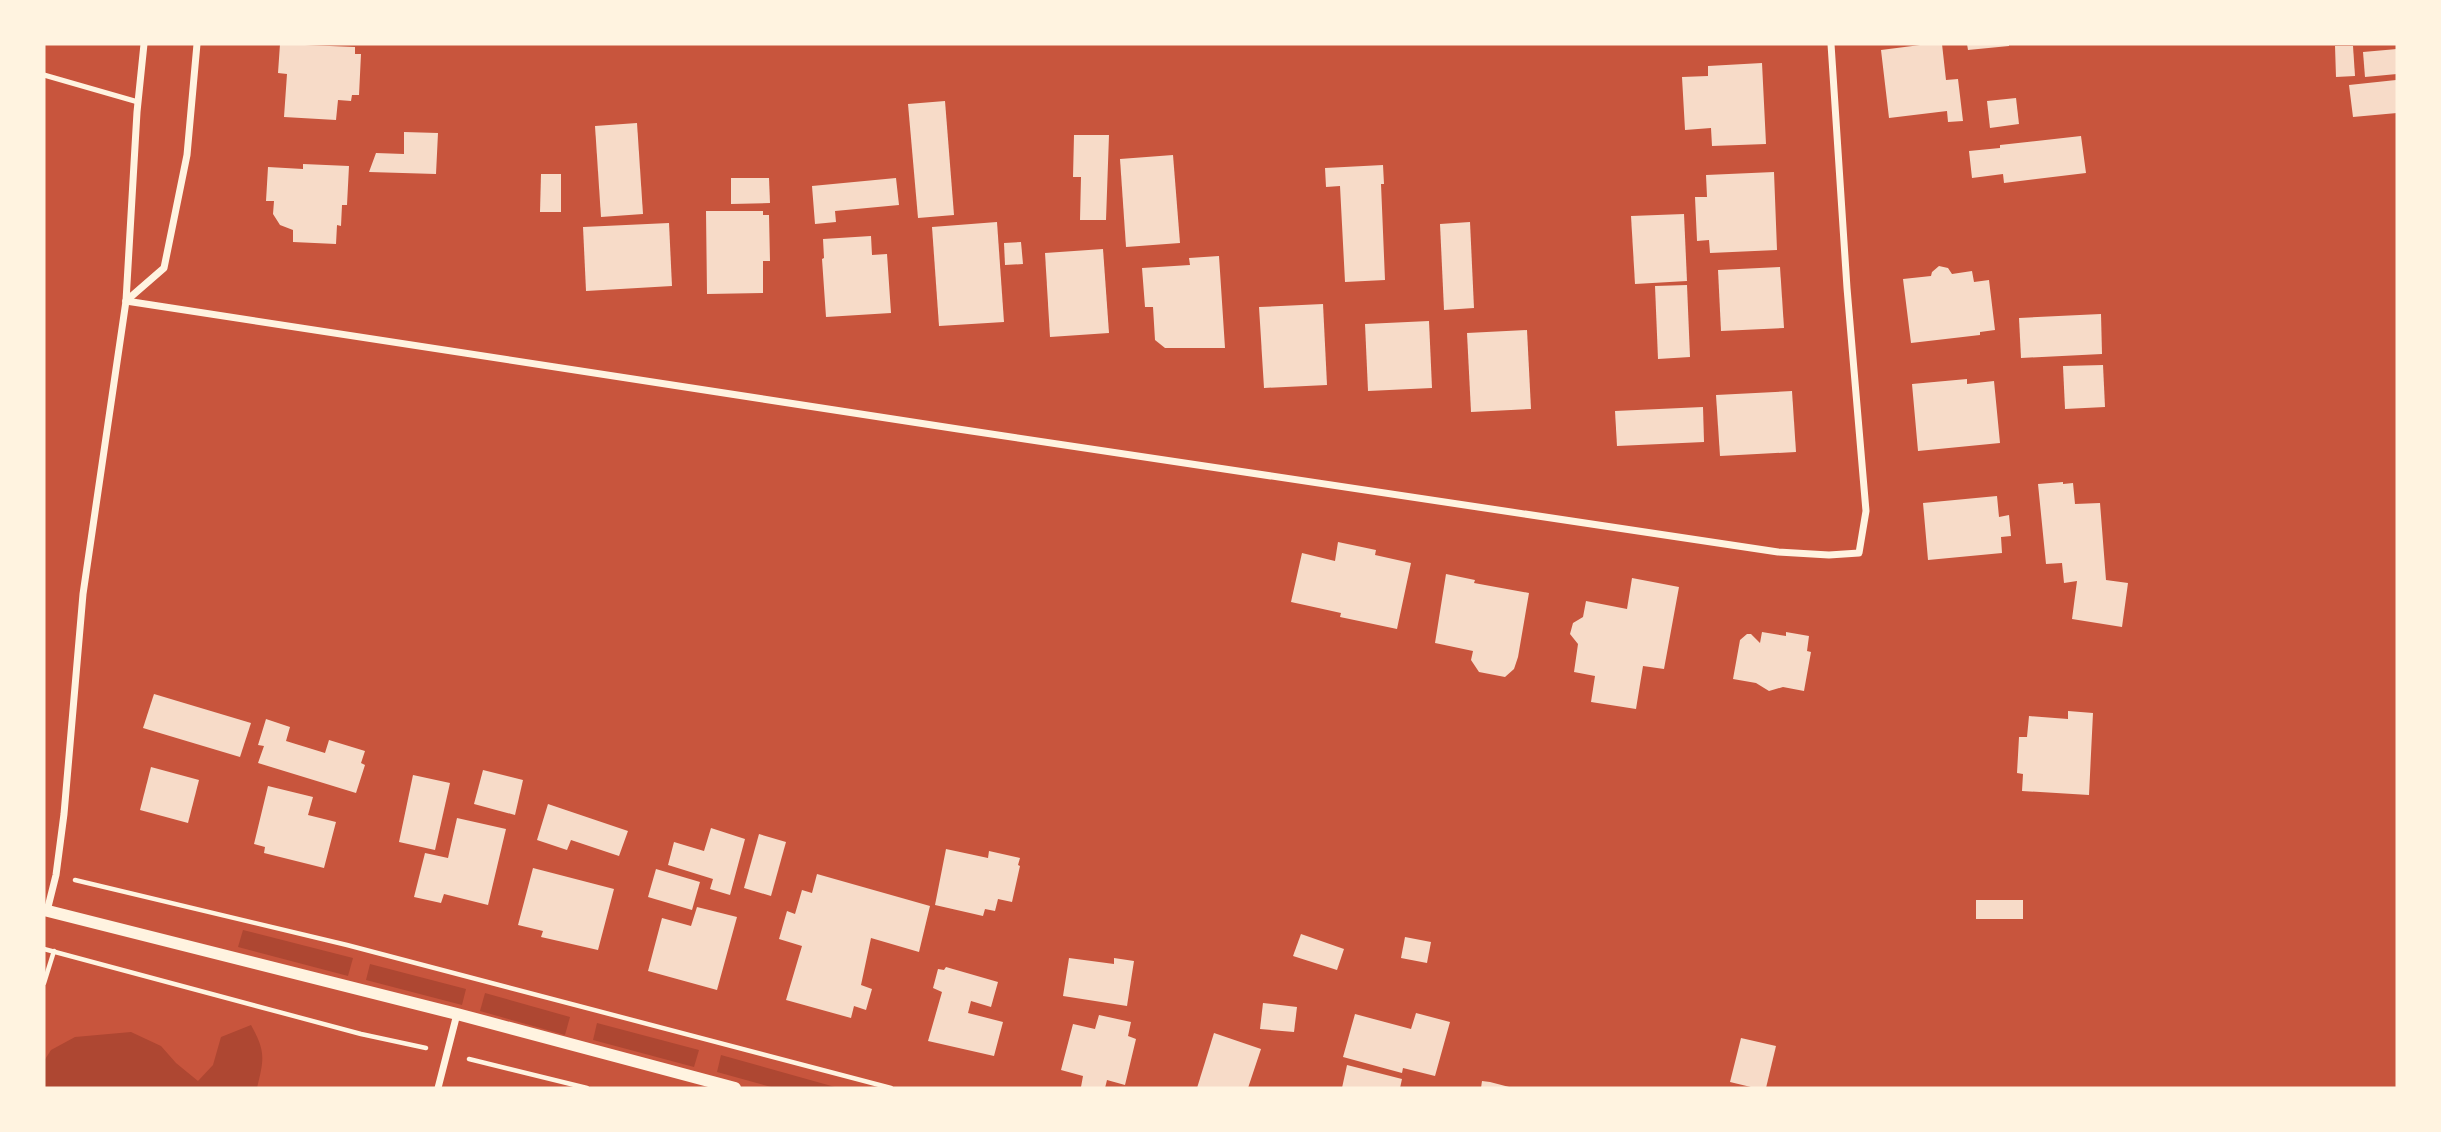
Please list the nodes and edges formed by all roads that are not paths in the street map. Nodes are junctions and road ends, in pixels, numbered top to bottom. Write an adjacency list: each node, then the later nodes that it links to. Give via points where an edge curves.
1 (144, 44): 5 (street)
2 (197, 44): 6 (street, via 187,155 164,268)
3 (1831, 44): 6 (street, via 1866,511 1859,553 1778,552)
4 (44, 75): 5 (lane)
5 (138, 102): 6 (street)
6 (126, 300): 7 (street, via 83,594 56,875)
7 (45, 910): 8 (street)
8 (457, 1014): 9 (street); 10 (street)
9 (438, 1088)
10 (735, 1088)

